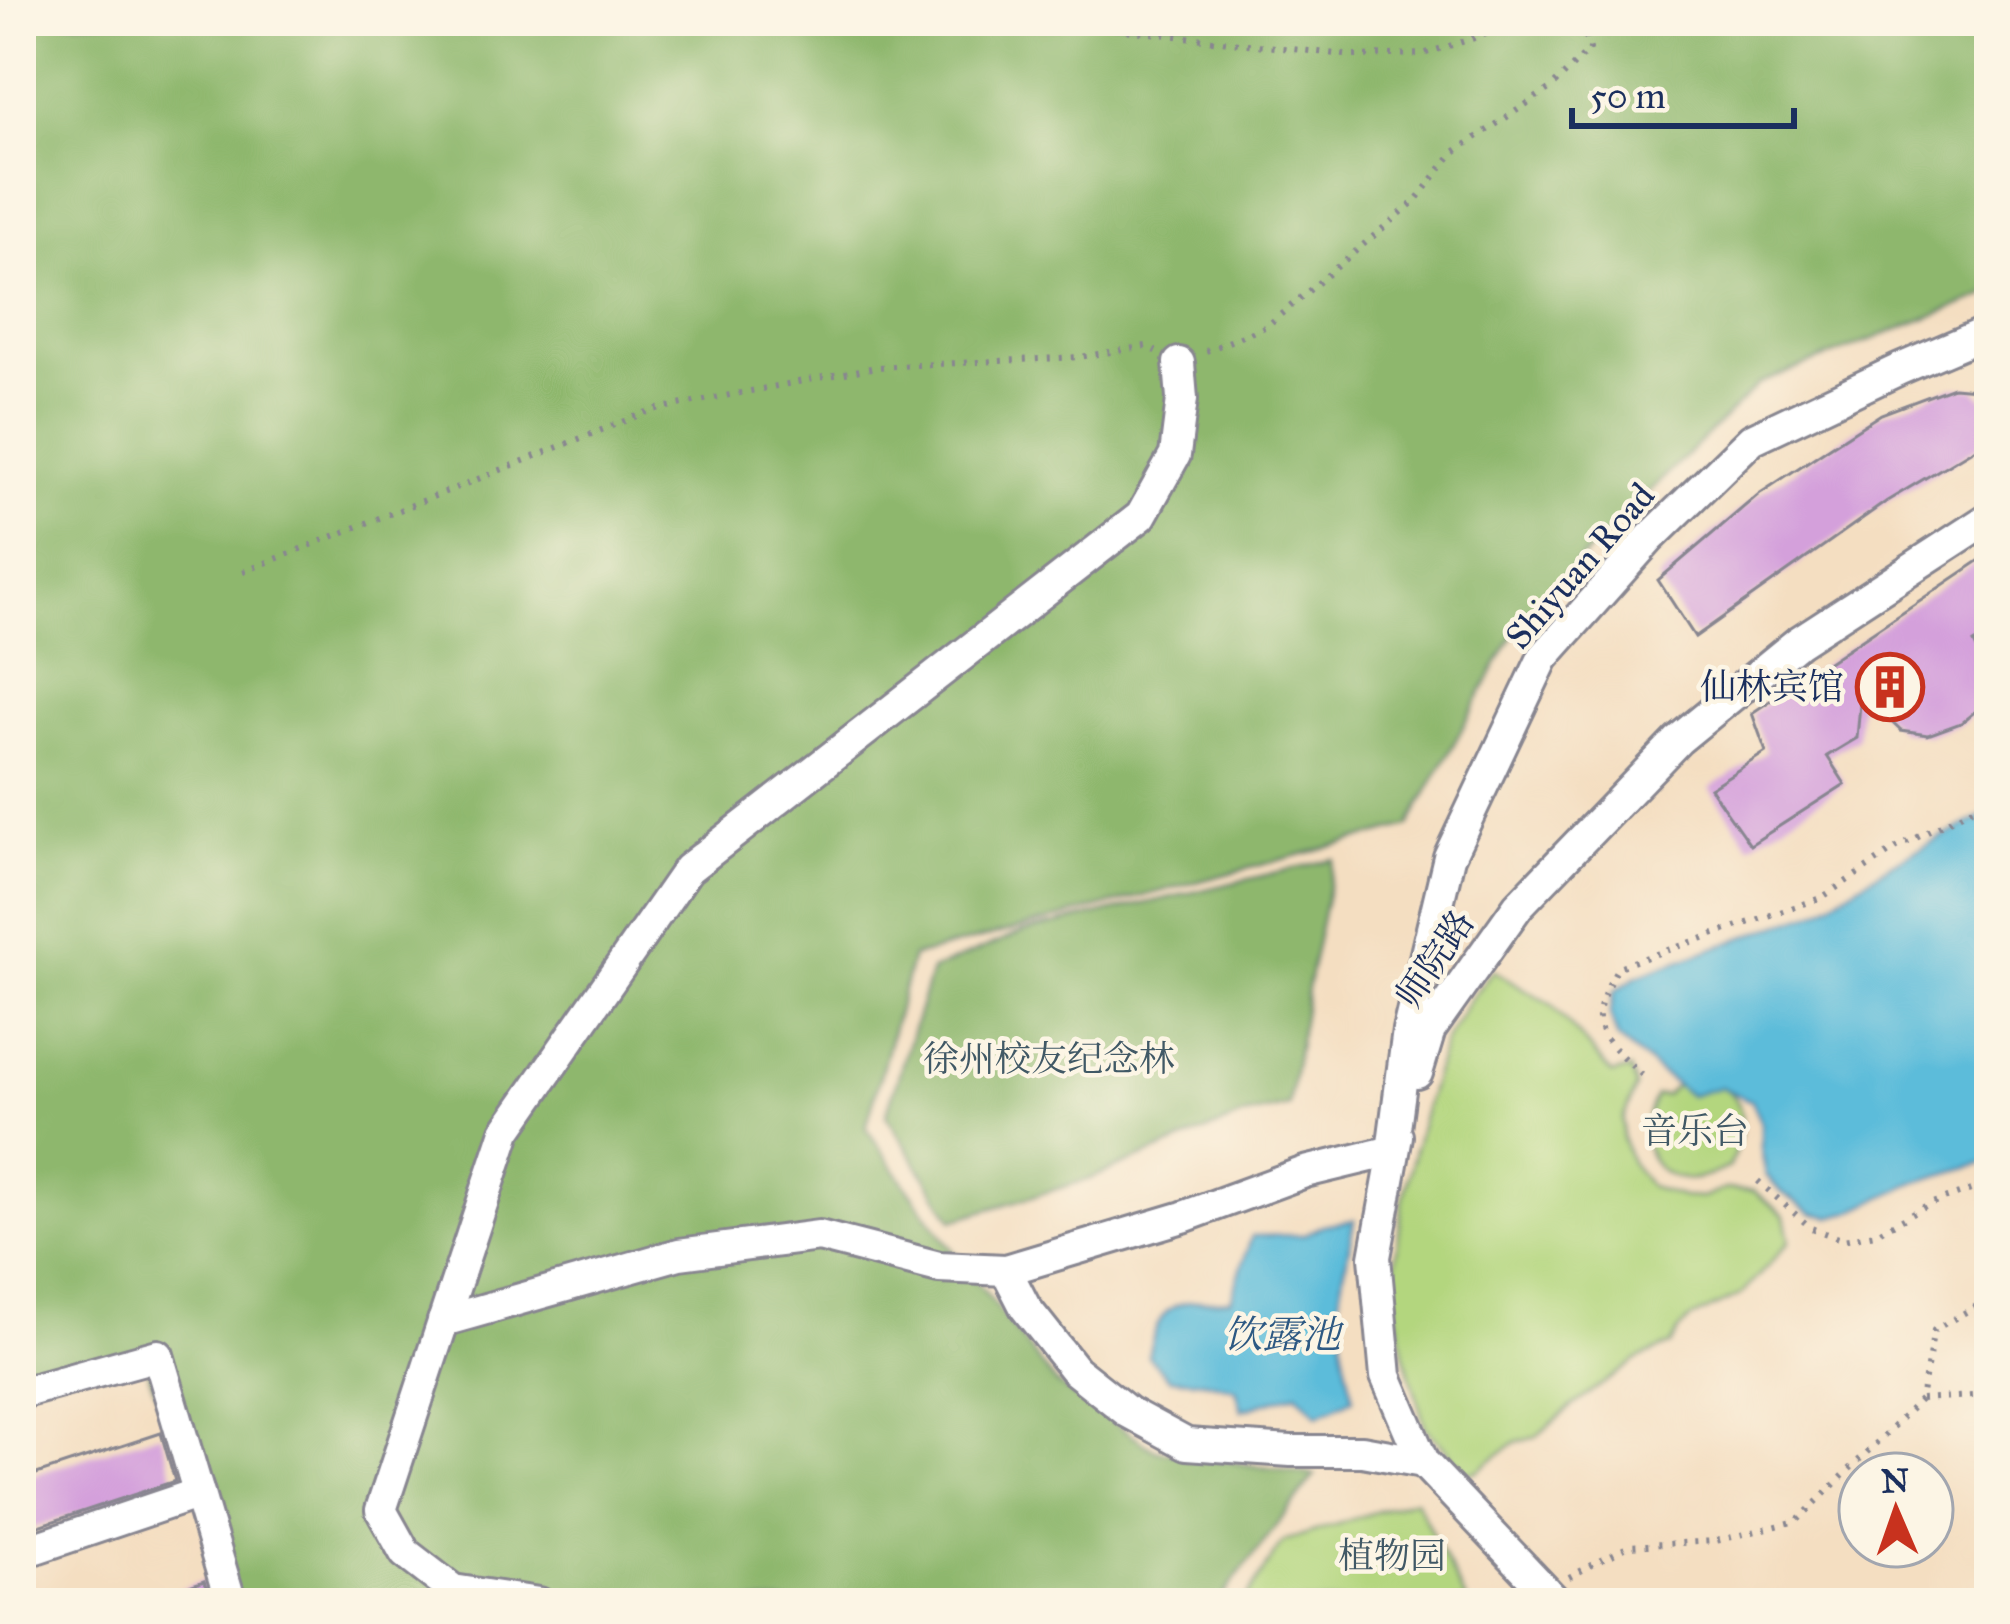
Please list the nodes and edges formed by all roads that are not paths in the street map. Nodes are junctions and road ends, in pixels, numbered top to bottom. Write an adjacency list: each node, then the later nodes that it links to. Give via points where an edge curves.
1 (1989, 331): 4 (street, Shiyuan Road, via 1752,439 1543,658 1449,857 1408,1030)
2 (1179, 363): 6 (street, via 1175,455 1141,516 688,868 506,1131)
3 (1989, 518): 4 (street, 师院路, via 1798,642 1678,740 1518,906 1430,1030)
4 (1392, 1151): 5 (street); 8 (street, 师院路, via 1375,1257 1386,1376)
5 (1006, 1270): 6 (street, via 939,1268 819,1236 679,1255); 8 (street, via 1075,1370 1187,1444 1362,1451)
6 (442, 1321): 13 (street, via 381,1510 405,1553 453,1590)
7 (21, 1393): 9 (street, via 158,1354)
8 (1423, 1462): 11 (street, 师院路)
9 (199, 1493): 10 (street); 12 (street)
10 (21, 1553)
11 (1551, 1596)
12 (231, 1603)
13 (539, 1603)

